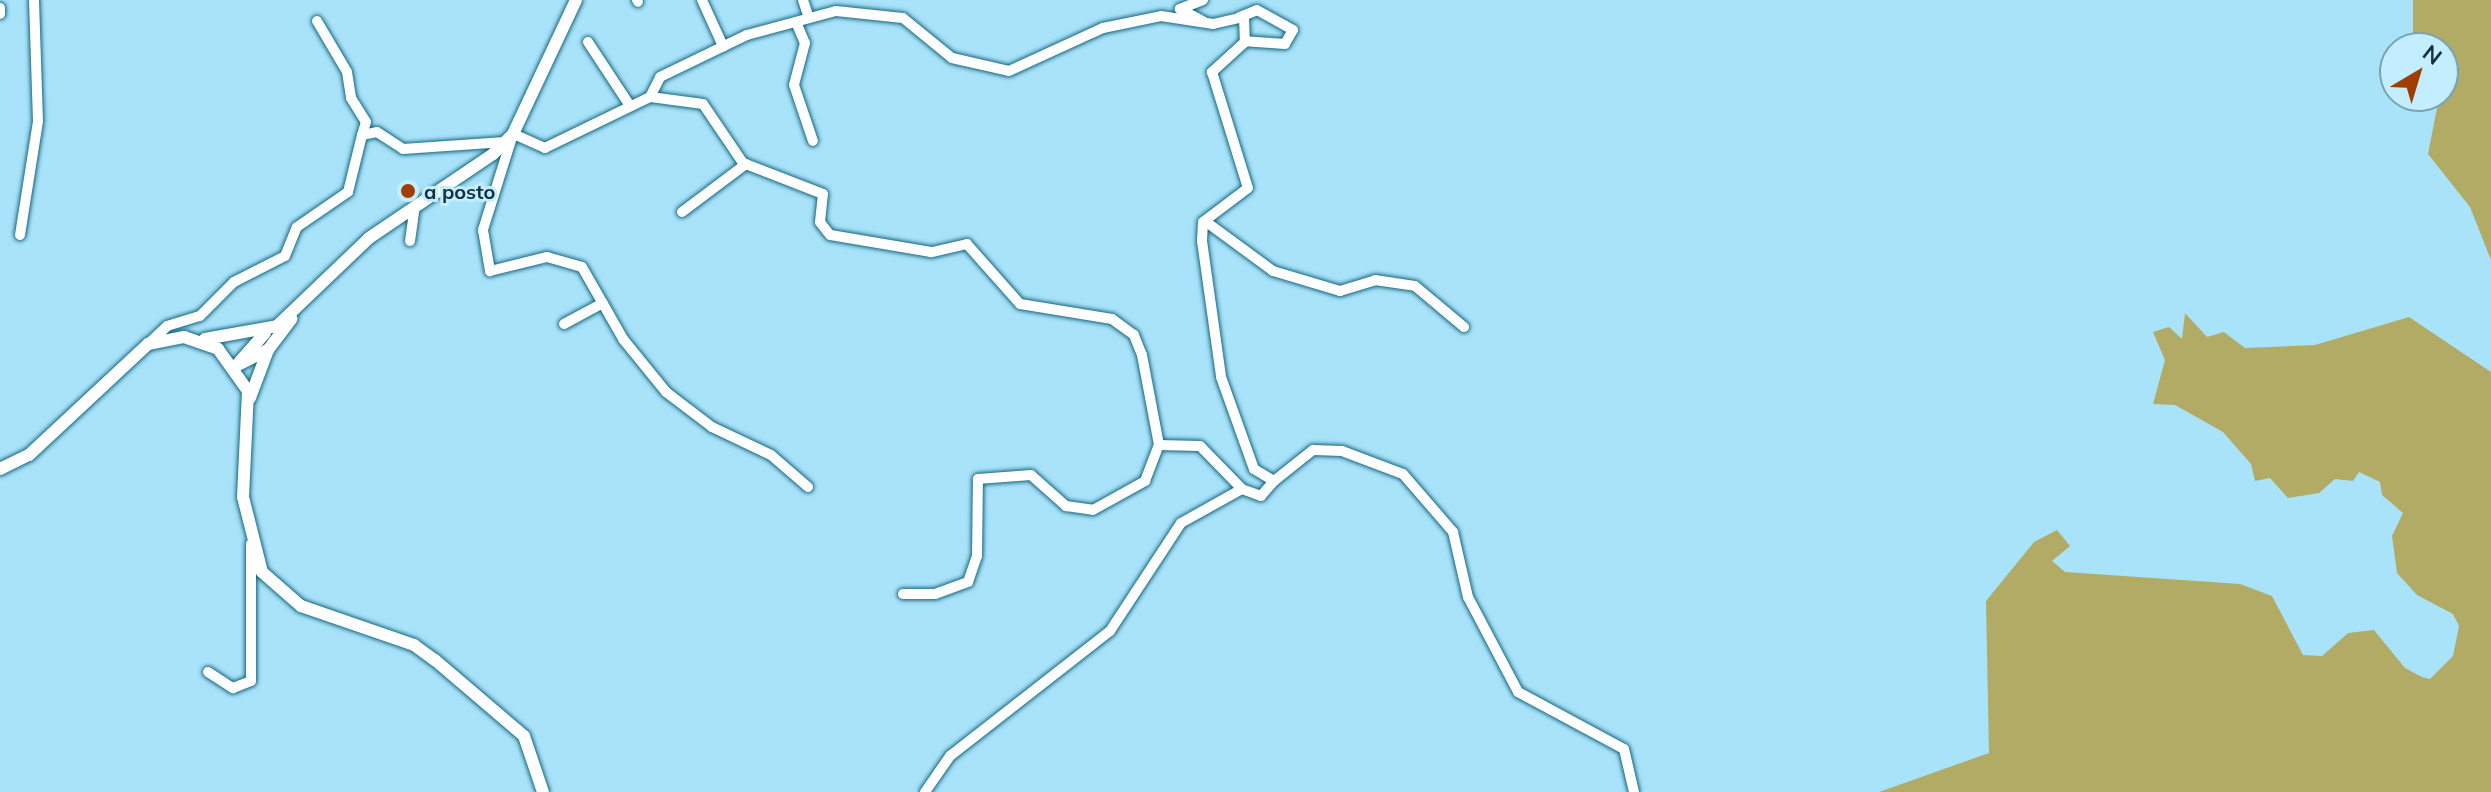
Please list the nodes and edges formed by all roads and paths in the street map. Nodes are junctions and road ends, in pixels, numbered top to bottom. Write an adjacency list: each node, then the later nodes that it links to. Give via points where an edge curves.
1 (34, 0): 25 (street, via 38,121)
2 (576, 0): 19 (main road)
3 (702, 0): 15 (street)
4 (803, 0): 8 (street)
5 (1203, 0): 12 (street, via 1180,9)
6 (0, 8): 7 (street)
7 (0, 14)
8 (809, 18): 11 (street); 12 (street, via 836,11 903,18 952,58 1009,71 1103,28 1161,16)
9 (1238, 19): 12 (street); 13 (street, via 1244,17); 13 (street, via 1257,10 1293,30 1285,44)
10 (317, 21): 18 (street, via 347,72 351,98 366,122)
11 (796, 22): 15 (street); 20 (street, via 805,43 794,85)
12 (1205, 23)
13 (1246, 41): 24 (street, via 1212,72 1246,162 1248,188)
14 (588, 42): 17 (street)
15 (723, 46): 16 (street, via 660,77)
16 (650, 97): 17 (street); 21 (street, via 706,105)
17 (630, 106): 19 (street, via 545,148)
18 (362, 135): 19 (street, via 377,132 403,149); 33 (street, via 348,192 297,227 285,256 234,282 200,316 167,326)
19 (509, 138): 22 (main road); 27 (street, via 483,230 485,263 502,273 511,263 547,257 582,267)
20 (813, 141)
21 (746, 164): 23 (street); 37 (street, via 823,194 820,222 830,235 931,252 967,244 1020,304 1112,319 1134,335 1142,355)
22 (415, 207): 26 (street); 28 (main road, via 339,262)
23 (682, 212)
24 (1205, 221): 30 (street, via 1273,271 1340,291 1375,280 1415,286); 39 (street, via 1206,299 1221,377 1254,469)
25 (20, 235)
26 (410, 241)
27 (603, 303): 29 (street); 40 (street, via 666,392)
28 (294, 315): 31 (main road); 34 (main road)
29 (564, 324)
30 (1464, 327)
31 (265, 333): 32 (main road); 35 (main road)
32 (198, 339): 33 (main road); 35 (main road)
33 (148, 344): 38 (main road, via 29,455)
34 (268, 350): 35 (main road); 36 (main road)
35 (236, 366): 36 (main road)
36 (249, 401): 42 (main road, via 243,497)
37 (1159, 445): 41 (street, via 1200,446); 43 (street, via 1139,488 1093,510 1066,506 1031,475 978,479 977,556 968,582 935,594)
38 (0, 469)
39 (1274, 481): 41 (street, via 1261,496); 47 (street, via 1313,450 1342,451 1403,474 1453,532 1468,597 1518,692 1624,749)
40 (808, 487)
41 (1242, 489): 46 (street, via 1181,523 1110,631 982,738 950,756)
42 (251, 544): 44 (street, via 251,681 233,688); 45 (main road, via 262,572 301,606 414,645 524,736)
43 (903, 594)
44 (208, 672)
45 (543, 792)
46 (925, 792)
47 (1634, 792)

